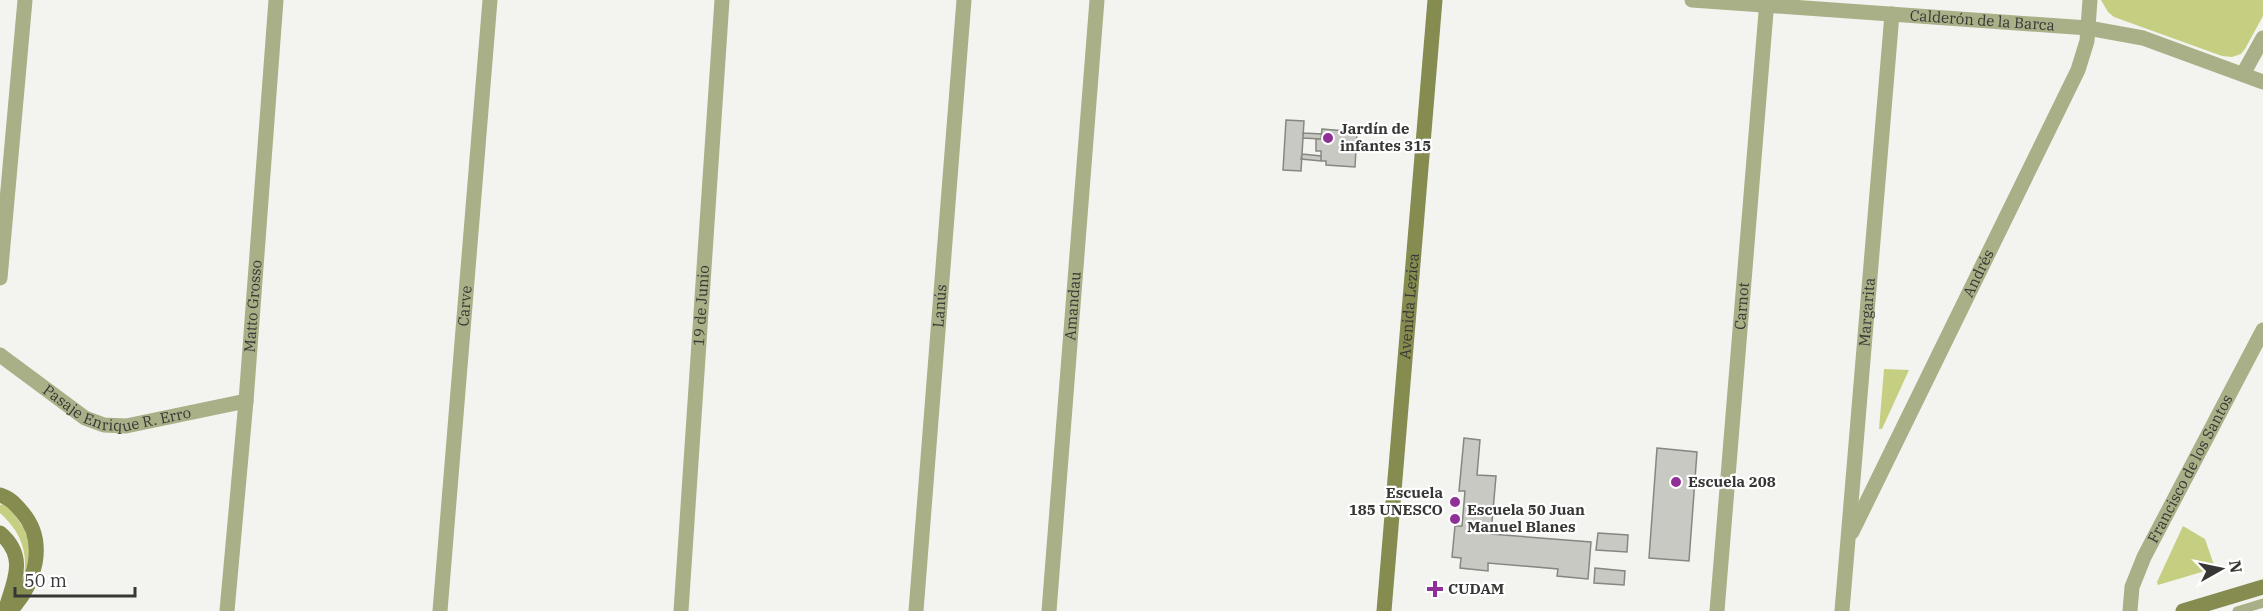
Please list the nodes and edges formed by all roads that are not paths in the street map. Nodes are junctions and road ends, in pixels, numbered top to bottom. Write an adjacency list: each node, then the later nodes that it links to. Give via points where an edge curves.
1 (25, 0): 16 (street)
2 (276, 0): 19 (street, Matto Grosso)
3 (490, 0): 28 (street, Carve)
4 (722, 0): 29 (street, 19 de Junio)
5 (964, 0): 30 (street, Lanús)
6 (1097, 0): 31 (street, Amandau)
7 (1435, 0): 32 (street, Avenida Lezica)
8 (1692, 0): 10 (street, Calderón de la Barca)
9 (2090, 0): 12 (street, Andrés)
10 (1767, 3): 11 (street, Calderón de la Barca); 33 (street, Carnot)
11 (1892, 14): 12 (street, Calderón de la Barca); 22 (street, Margarita)
12 (2088, 28): 14 (street, Calderón de la Barca, via 2143,38); 22 (street, Andrés, via 2078,70)
13 (2263, 38): 14 (street)
14 (2243, 74): 15 (street, Calderón de la Barca)
15 (2263, 82)
16 (0, 278)
17 (2263, 330): 35 (street, Francisco de los Santos, via 2144,557 2132,587)
18 (0, 355): 19 (street, Pasaje Enrique R. Erro, via 85,418 104,425 126,426)
19 (246, 401): 27 (street, Matto Grosso)
20 (0, 495): 26 (street, via 12,501 32,527 37,559 33,577)
21 (0, 533): 25 (street, via 12,547 17,567)
22 (1848, 540): 34 (street, Margarita)
23 (2263, 587): 36 (street)
24 (2263, 603): 37 (lane)
25 (5, 611)
26 (10, 611)
27 (227, 611)
28 (440, 611)
29 (681, 611)
30 (916, 611)
31 (1049, 611)
32 (1384, 611)
33 (1717, 611)
34 (1842, 611)
35 (2130, 611)
36 (2183, 611)
37 (2237, 611)

